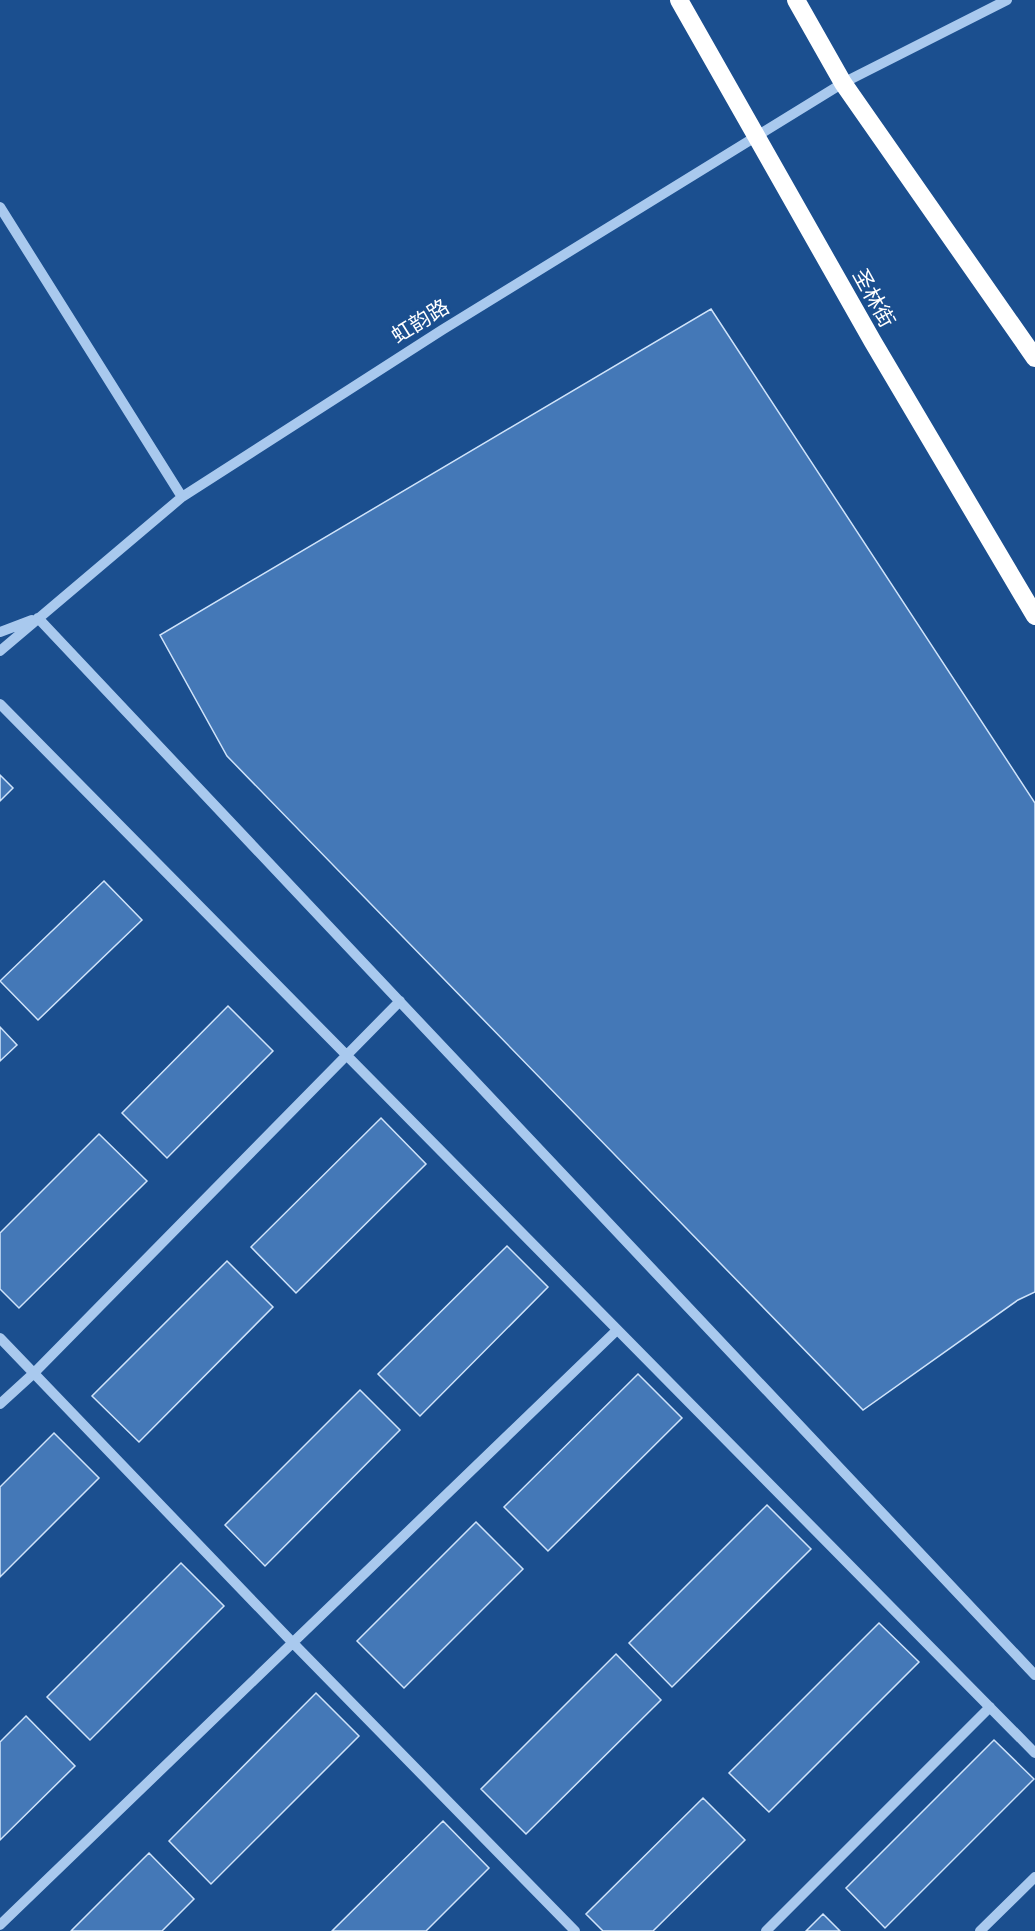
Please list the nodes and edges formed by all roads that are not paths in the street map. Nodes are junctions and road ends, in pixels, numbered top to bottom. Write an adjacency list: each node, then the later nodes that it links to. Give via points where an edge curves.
1 (679, 0): 5 (highway, 圣林街)
2 (796, 0): 4 (highway)
3 (1007, 0): 4 (street, 虹韵路)
4 (843, 83): 5 (street, 虹韵路); 7 (highway)
5 (757, 135): 8 (street, 虹韵路); 9 (highway, 圣林街, via 873,342)
6 (0, 207): 8 (street)
7 (1035, 358)
8 (182, 497): 10 (street, 虹韵路)
9 (1035, 616)
10 (38, 618): 11 (street, 虹韵路); 12 (street, 虹韵路); 14 (street)
11 (0, 632)
12 (0, 651)
13 (0, 704): 15 (street)
14 (400, 1001): 15 (street); 21 (street)
15 (346, 1056): 16 (street); 18 (street)
16 (617, 1330): 20 (street); 22 (street)
17 (0, 1338): 18 (street)
18 (34, 1373): 19 (street); 20 (street)
19 (0, 1404)
20 (293, 1643): 25 (street); 26 (street)
21 (1035, 1675)
22 (990, 1707): 23 (street); 27 (street)
23 (1035, 1753)
24 (1035, 1877): 28 (street)
25 (0, 1925)
26 (575, 1931)
27 (766, 1931)
28 (980, 1931)

